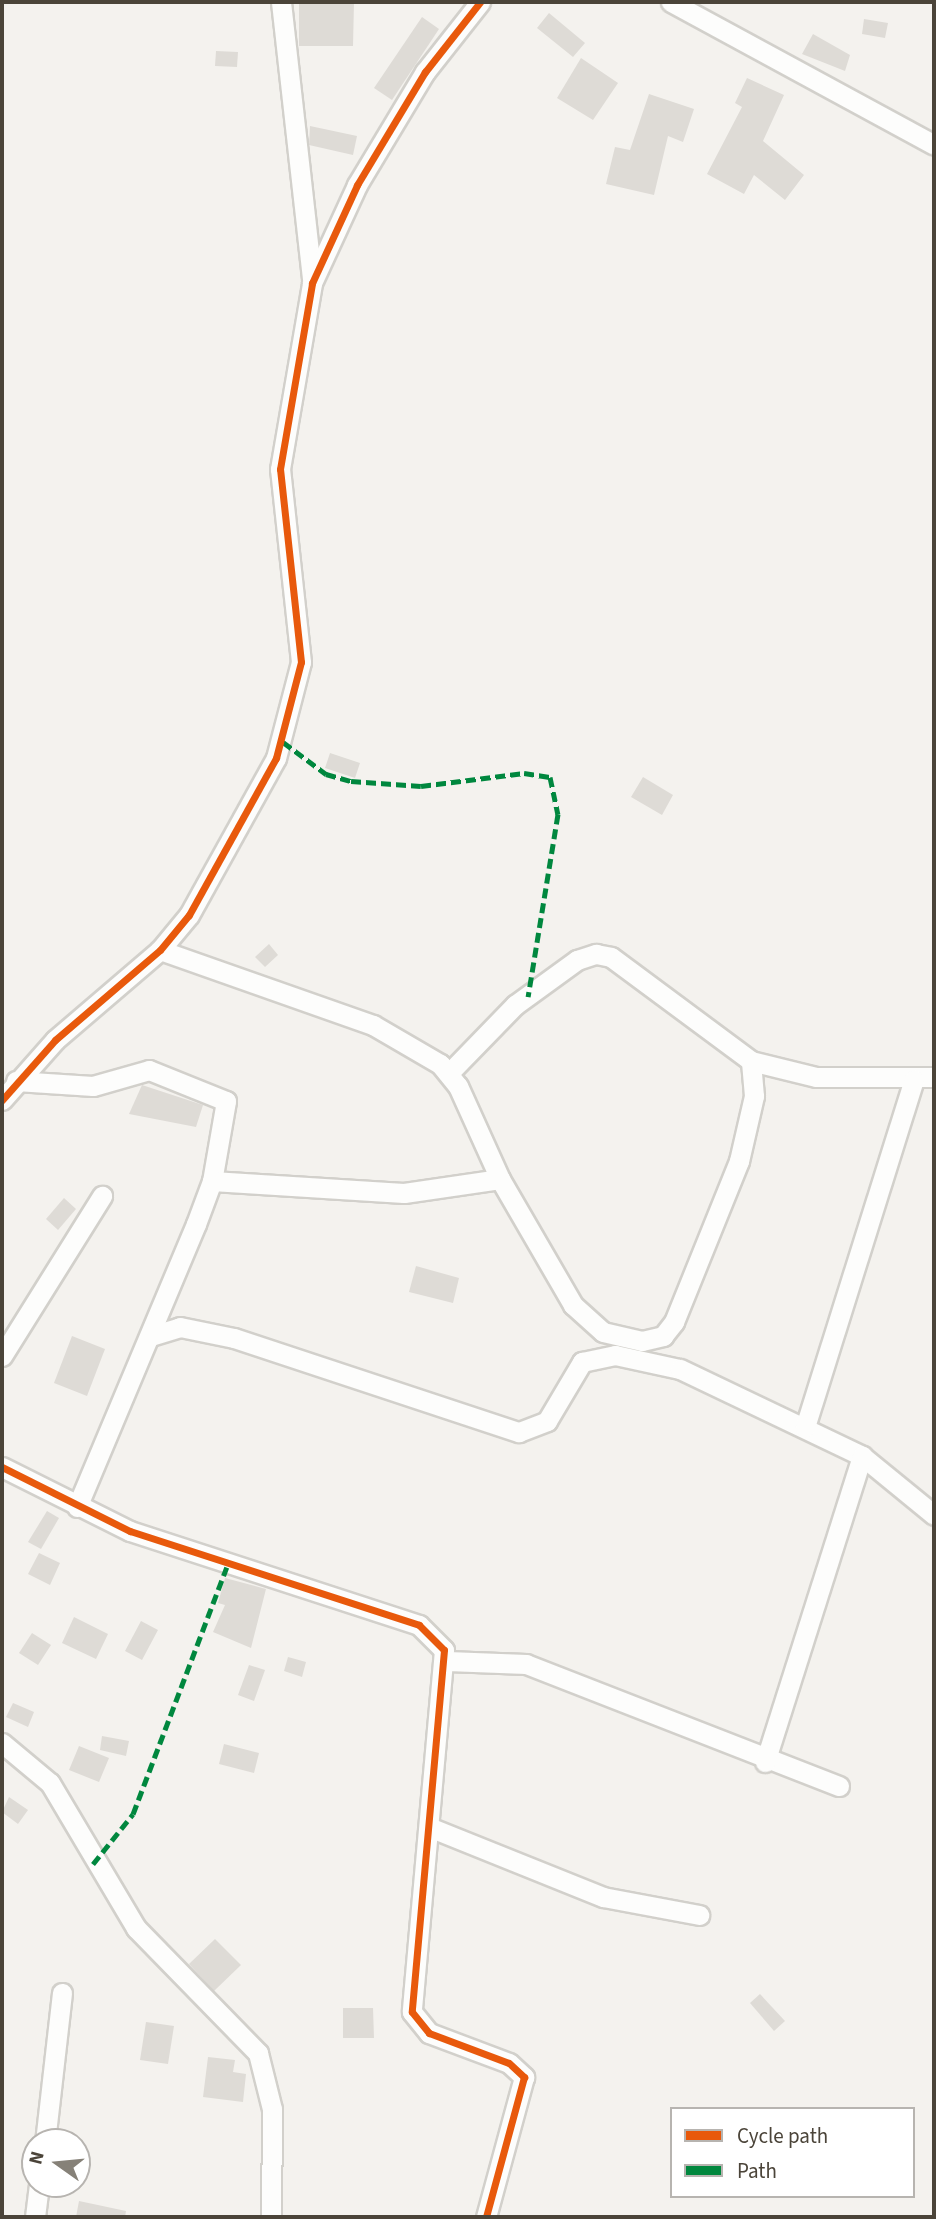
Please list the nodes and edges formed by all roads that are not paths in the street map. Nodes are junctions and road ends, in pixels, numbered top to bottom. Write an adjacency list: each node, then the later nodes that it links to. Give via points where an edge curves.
1 (281, 2): 5 (street)
2 (480, 2): 5 (street, via 425,72 357,185)
3 (671, 2): 4 (street)
4 (934, 145)
5 (312, 283): 6 (street, via 280,469 301,616 299,688 276,758 196,903)
6 (160, 950): 8 (street, via 373,1024); 11 (street)
7 (751, 1061): 8 (street, via 611,957 596,954 577,960 515,1006); 10 (street, via 816,1077); 13 (street, via 754,1096 739,1161 663,1336 642,1341 603,1332 582,1315)
8 (449, 1073): 13 (street)
9 (934, 1077): 10 (street)
10 (914, 1080): 18 (street)
11 (16, 1081): 12 (street); 14 (street, via 93,1086 149,1070 223,1095)
12 (2, 1100)
13 (500, 1180): 14 (street, via 404,1193)
14 (212, 1181): 16 (street)
15 (102, 1195): 17 (street)
16 (151, 1336): 18 (street, via 180,1327 234,1338 520,1432 547,1421 576,1366 601,1355 628,1357 680,1369); 21 (street)
17 (2, 1356)
18 (805, 1427): 19 (street)
19 (862, 1456): 22 (street); 25 (street)
20 (2, 1467): 21 (street)
21 (77, 1507): 23 (street, via 227,1567 419,1625)
22 (934, 1515)
23 (447, 1661): 25 (street, via 526,1664); 27 (street)
24 (2, 1744): 33 (street, via 50,1783 136,1928 193,1993 254,2046 272,2109)
25 (765, 1762): 26 (street)
26 (839, 1786)
27 (429, 1827): 28 (street, via 603,1897); 34 (street, via 412,2012 429,2033 509,2063 525,2082)
28 (699, 1915)
29 (62, 1993): 30 (street)
30 (47, 2128)
31 (38, 2198): 32 (street)
32 (35, 2217)
33 (271, 2217)
34 (486, 2217)

